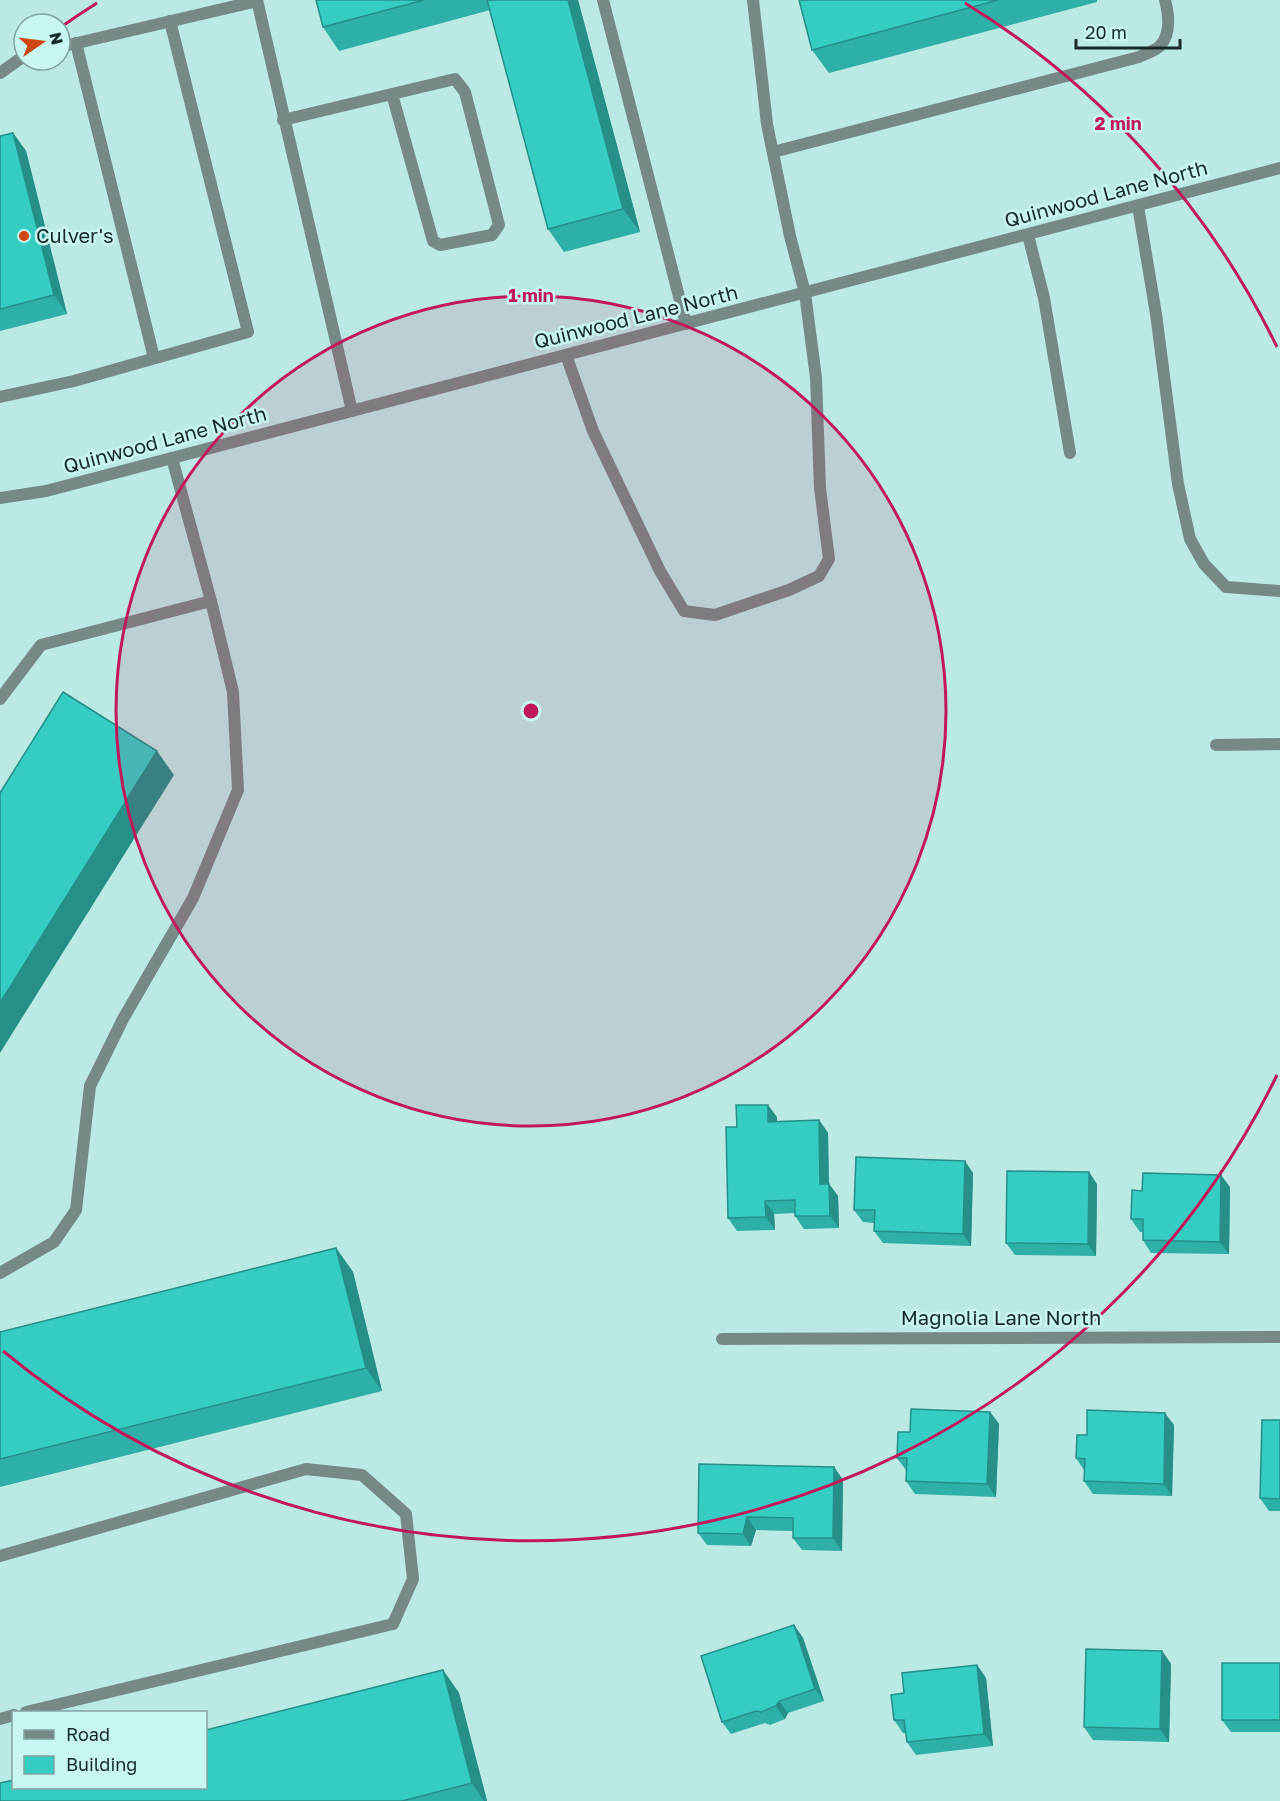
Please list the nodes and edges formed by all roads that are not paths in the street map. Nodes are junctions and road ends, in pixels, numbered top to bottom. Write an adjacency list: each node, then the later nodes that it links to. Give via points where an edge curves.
1 (257, 0): 5 (street); 9 (street)
2 (603, 0): 15 (street)
3 (753, 0): 10 (street)
4 (1165, 0): 10 (street, via 1168,31 1159,47 1139,57)
5 (170, 21): 6 (street); 17 (street, via 248,332)
6 (76, 44): 7 (street); 17 (street)
7 (72, 45)
8 (392, 94): 8 (street, via 455,80 465,92 499,225 492,235 440,245 432,241); 9 (street)
9 (283, 120): 19 (street)
10 (773, 152): 14 (street)
11 (1280, 168): 12 (street, Quinwood Lane North)
12 (1138, 206): 13 (street, Quinwood Lane North); 23 (street, via 1178,484 1190,539 1204,564 1226,587)
13 (1029, 235): 14 (street, Quinwood Lane North); 20 (street, via 1044,298)
14 (805, 293): 15 (street, Quinwood Lane North); 16 (street, via 816,378 820,488 829,559 819,576 715,615 684,610 660,571 593,431)
15 (686, 324): 16 (street, Quinwood Lane North)
16 (566, 355): 19 (street, Quinwood Lane North)
17 (154, 358): 18 (street)
18 (0, 397)
19 (352, 411): 21 (street, Quinwood Lane North)
20 (1070, 453)
21 (172, 458): 22 (street, Quinwood Lane North, via 46,491); 24 (street)
22 (0, 498)
23 (1280, 591)
24 (211, 601): 25 (street, via 41,645); 28 (street, via 234,692 238,790 193,898 123,1019 90,1086 76,1210 54,1242)
25 (0, 699)
26 (1280, 744): 27 (street)
27 (1216, 745)
28 (0, 1274)
29 (1280, 1336): 30 (street, Magnolia Lane North)
30 (722, 1339)
31 (0, 1556): 32 (street, via 306,1469 362,1475 406,1514 413,1579 393,1624)
32 (34, 1711)

